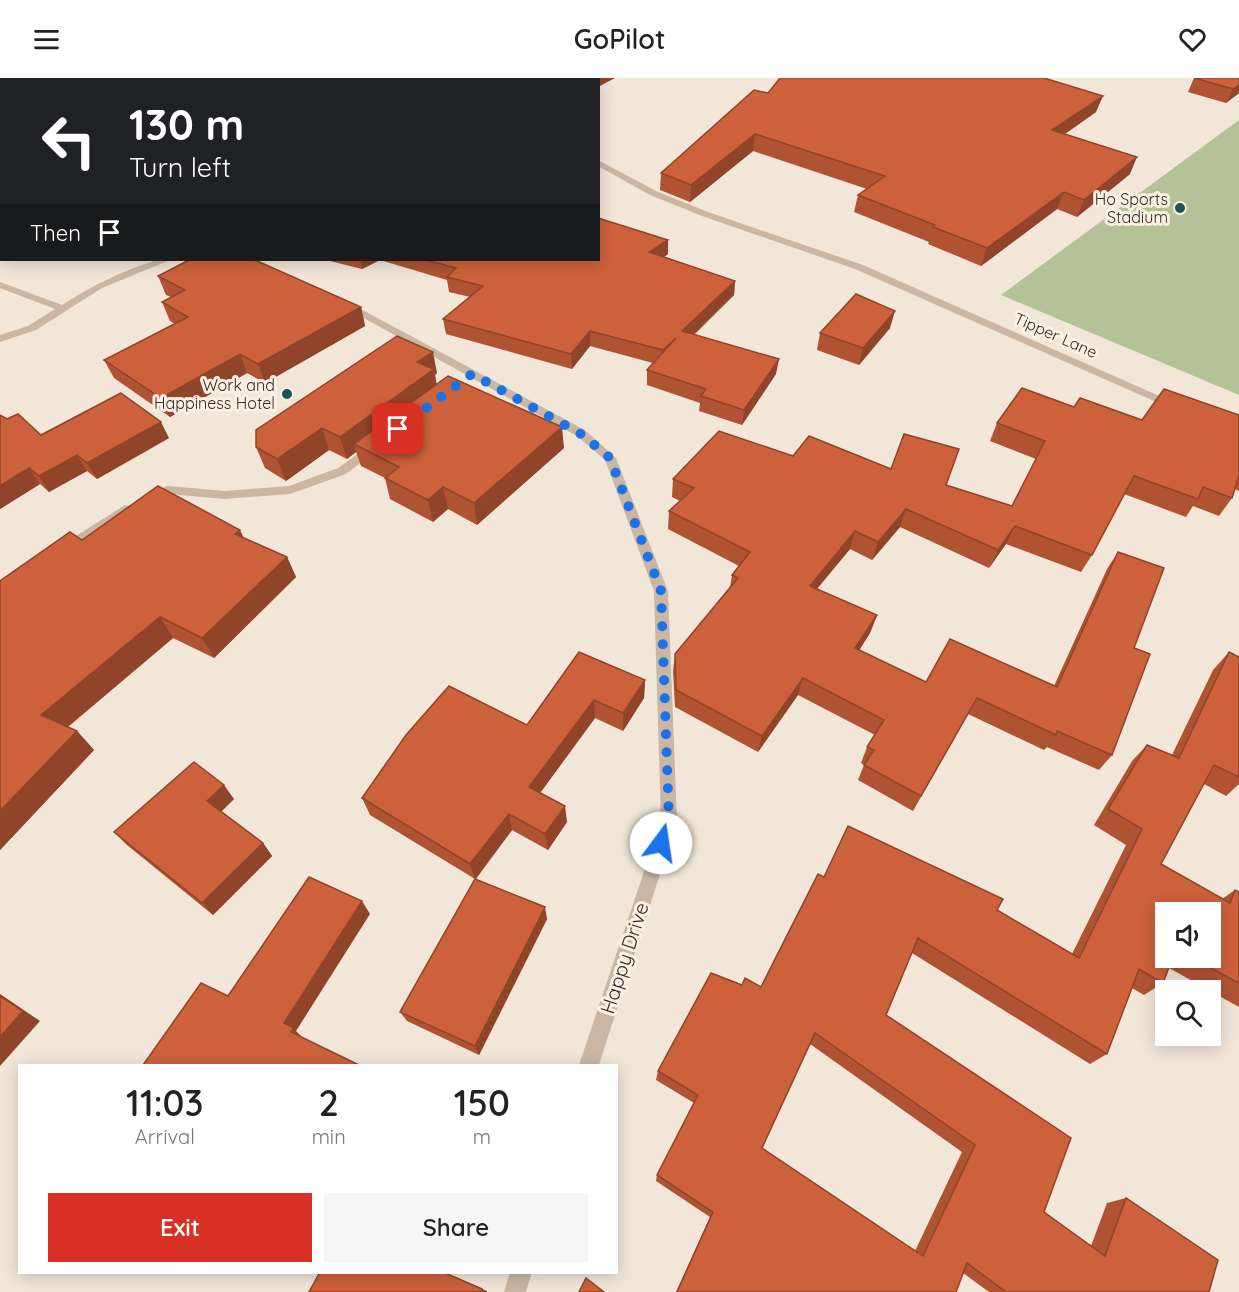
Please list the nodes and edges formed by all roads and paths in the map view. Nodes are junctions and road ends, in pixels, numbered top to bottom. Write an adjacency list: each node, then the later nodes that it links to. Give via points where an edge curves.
1 (600, 163): 7 (street, Tipper Lane, via 653,193 859,267)
2 (162, 261): 5 (street, via 115,278)
3 (0, 285): 5 (street)
4 (338, 300): 10 (street, Happy Drive, via 467,377 581,434 610,458 661,591 669,821)
5 (64, 309): 6 (street, via 32,328)
6 (0, 339)
7 (1185, 410)
8 (388, 436): 9 (street, via 342,471 290,490 225,495 168,490 139,500)
9 (55, 557)
10 (589, 1064)
11 (520, 1274): 12 (street)
12 (514, 1292)

